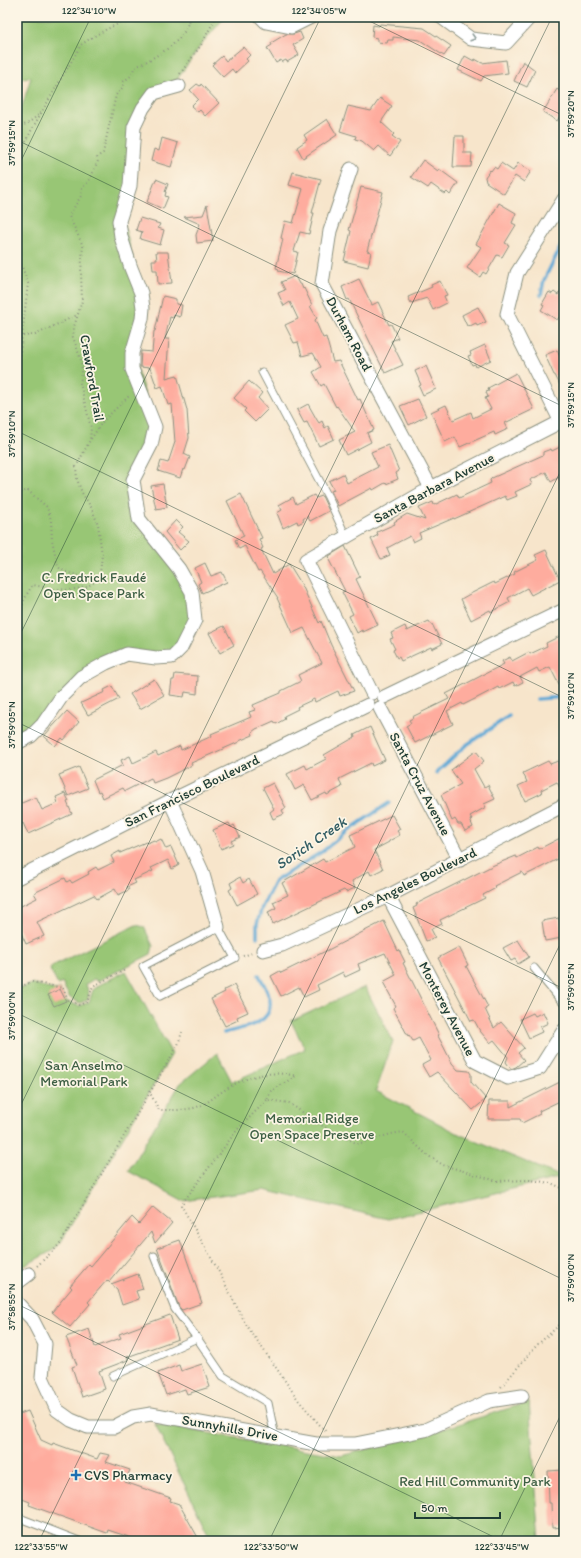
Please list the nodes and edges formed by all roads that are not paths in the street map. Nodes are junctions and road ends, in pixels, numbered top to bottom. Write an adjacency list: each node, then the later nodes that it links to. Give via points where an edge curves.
1 (261, 17): 2 (street, via 266,22 291,27)
2 (311, 17)
3 (441, 17): 4 (street, one-way to 4, via 471,39 506,43)
4 (530, 17)
5 (175, 87): 15 (street, via 154,93 134,127 130,186 119,221 121,237 141,293 143,308 132,353 132,369 155,427 151,445 133,480 140,520 179,569 192,592 194,620 181,648 172,657 156,658 127,654 106,663 81,677 62,696 43,724 31,736)
6 (351, 169): 10 (street, Durham Road, via 330,231 322,284)
7 (564, 200): 9 (street, via 517,273 507,314)
8 (262, 372): 11 (lane, via 328,497)
9 (563, 421): 10 (street, Santa Barbara Avenue)
10 (431, 488): 11 (street, Santa Barbara Avenue)
11 (346, 537): 12 (street, Santa Barbara Avenue)
12 (306, 560): 14 (street, Santa Cruz Avenue)
13 (564, 610): 14 (street, San Francisco Boulevard)
14 (376, 701): 16 (street, San Francisco Boulevard); 18 (street, Santa Cruz Avenue)
15 (17, 743)
16 (170, 801): 19 (street, San Francisco Boulevard); 21 (street, via 202,871)
17 (564, 805): 18 (street, Los Angeles Boulevard)
18 (460, 860): 20 (street, Los Angeles Boulevard)
19 (17, 878)
20 (388, 896): 22 (street, Los Angeles Boulevard, via 282,945); 25 (street, Monterey Avenue, via 475,1061 508,1078 540,1068)
21 (218, 927): 21 (lane, via 143,966 160,996 235,958)
22 (263, 950)
23 (534, 968): 24 (lane)
24 (564, 1004)
25 (564, 1030)
26 (154, 1256): 30 (lane, via 175,1309)
27 (29, 1274): 28 (street)
28 (17, 1283)
29 (17, 1303): 33 (street, Sunnyhills Drive, via 32,1319 45,1344 42,1377 57,1410 71,1420 88,1427 114,1427 133,1417 151,1414)
30 (197, 1338): 31 (lane); 33 (lane, via 222,1376 268,1403)
31 (113, 1376)
32 (522, 1396): 33 (street, Sunnyhills Drive, via 489,1401 425,1430 355,1444 316,1444)
33 (275, 1436)
34 (19, 1518): 35 (lane); 36 (lane)
35 (17, 1528)
36 (79, 1541)

